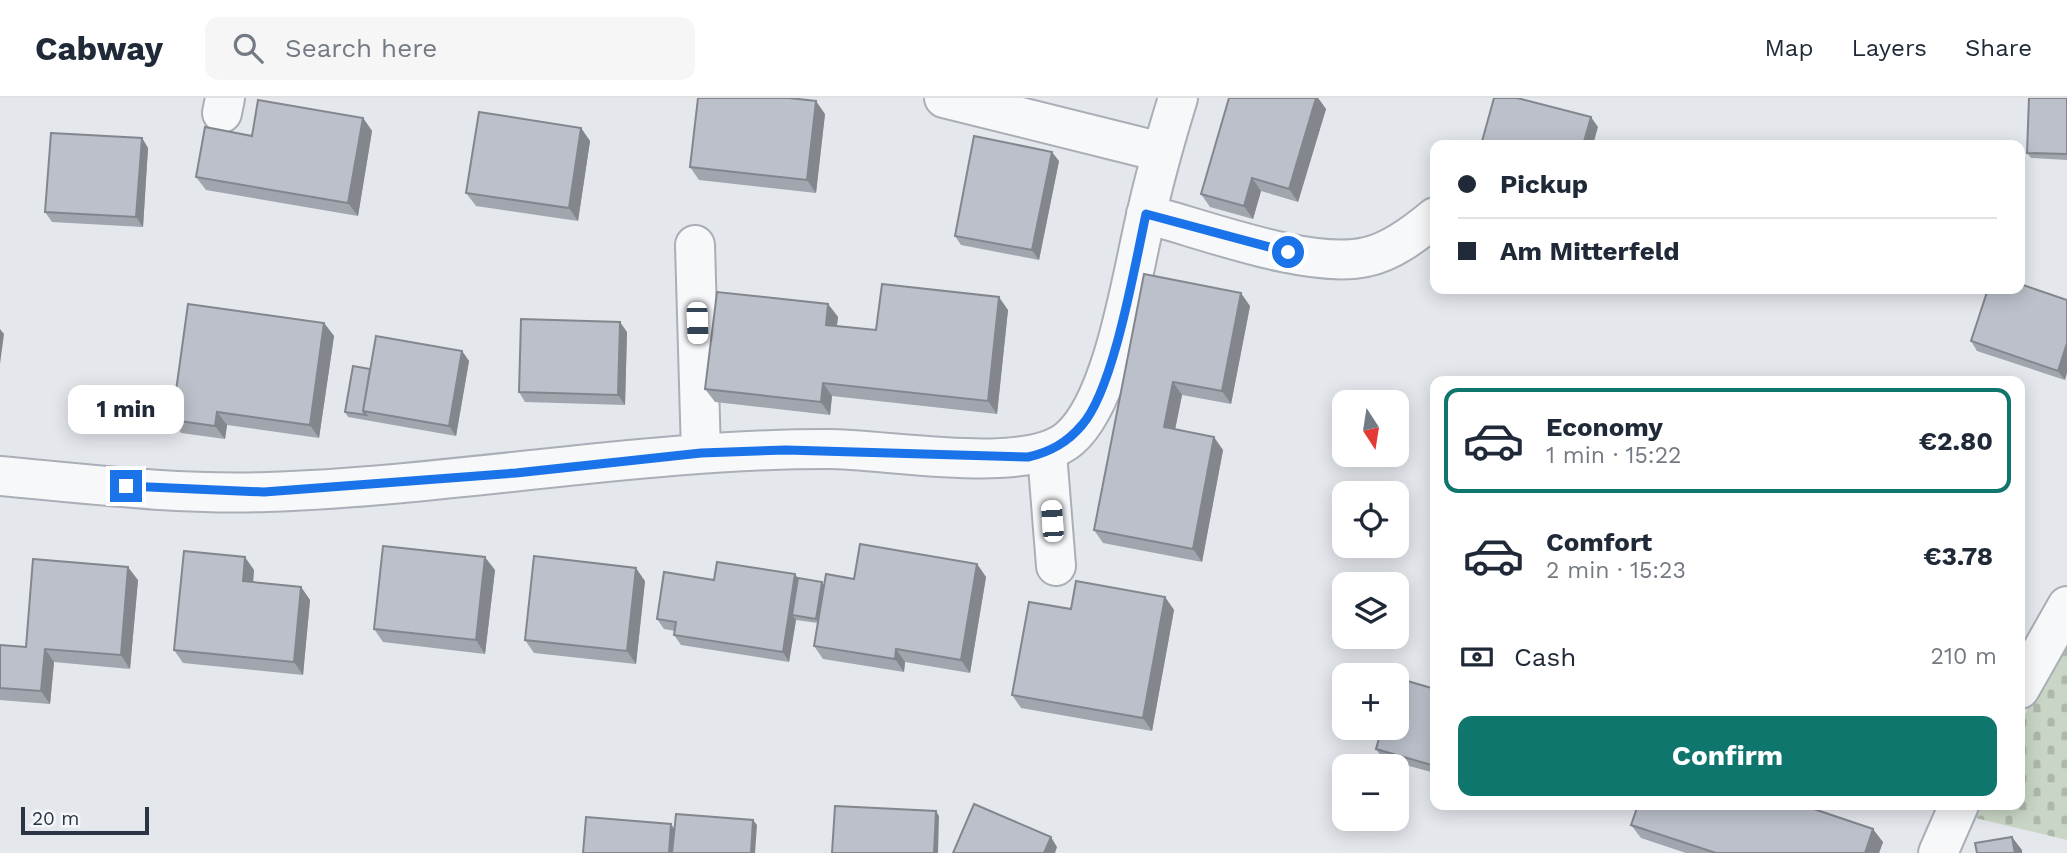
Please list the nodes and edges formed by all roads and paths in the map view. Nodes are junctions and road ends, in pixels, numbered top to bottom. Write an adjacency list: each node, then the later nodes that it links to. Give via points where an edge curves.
1 (944, 98): 3 (street)
2 (1178, 98): 3 (street)
3 (1161, 152): 4 (street)
4 (1146, 214): 5 (street, via 1327,258 1366,257 1413,235); 8 (street, via 1122,318 1096,400 1085,423)
5 (1430, 221)
6 (695, 245): 7 (street)
7 (701, 453): 8 (street, via 832,449 1010,458); 9 (street, via 264,492)
8 (1047, 453): 10 (street)
9 (0, 476)
10 (1056, 566)
11 (2067, 606): 12 (street)
12 (2025, 680)
13 (1957, 810): 14 (street)
14 (1938, 853)

